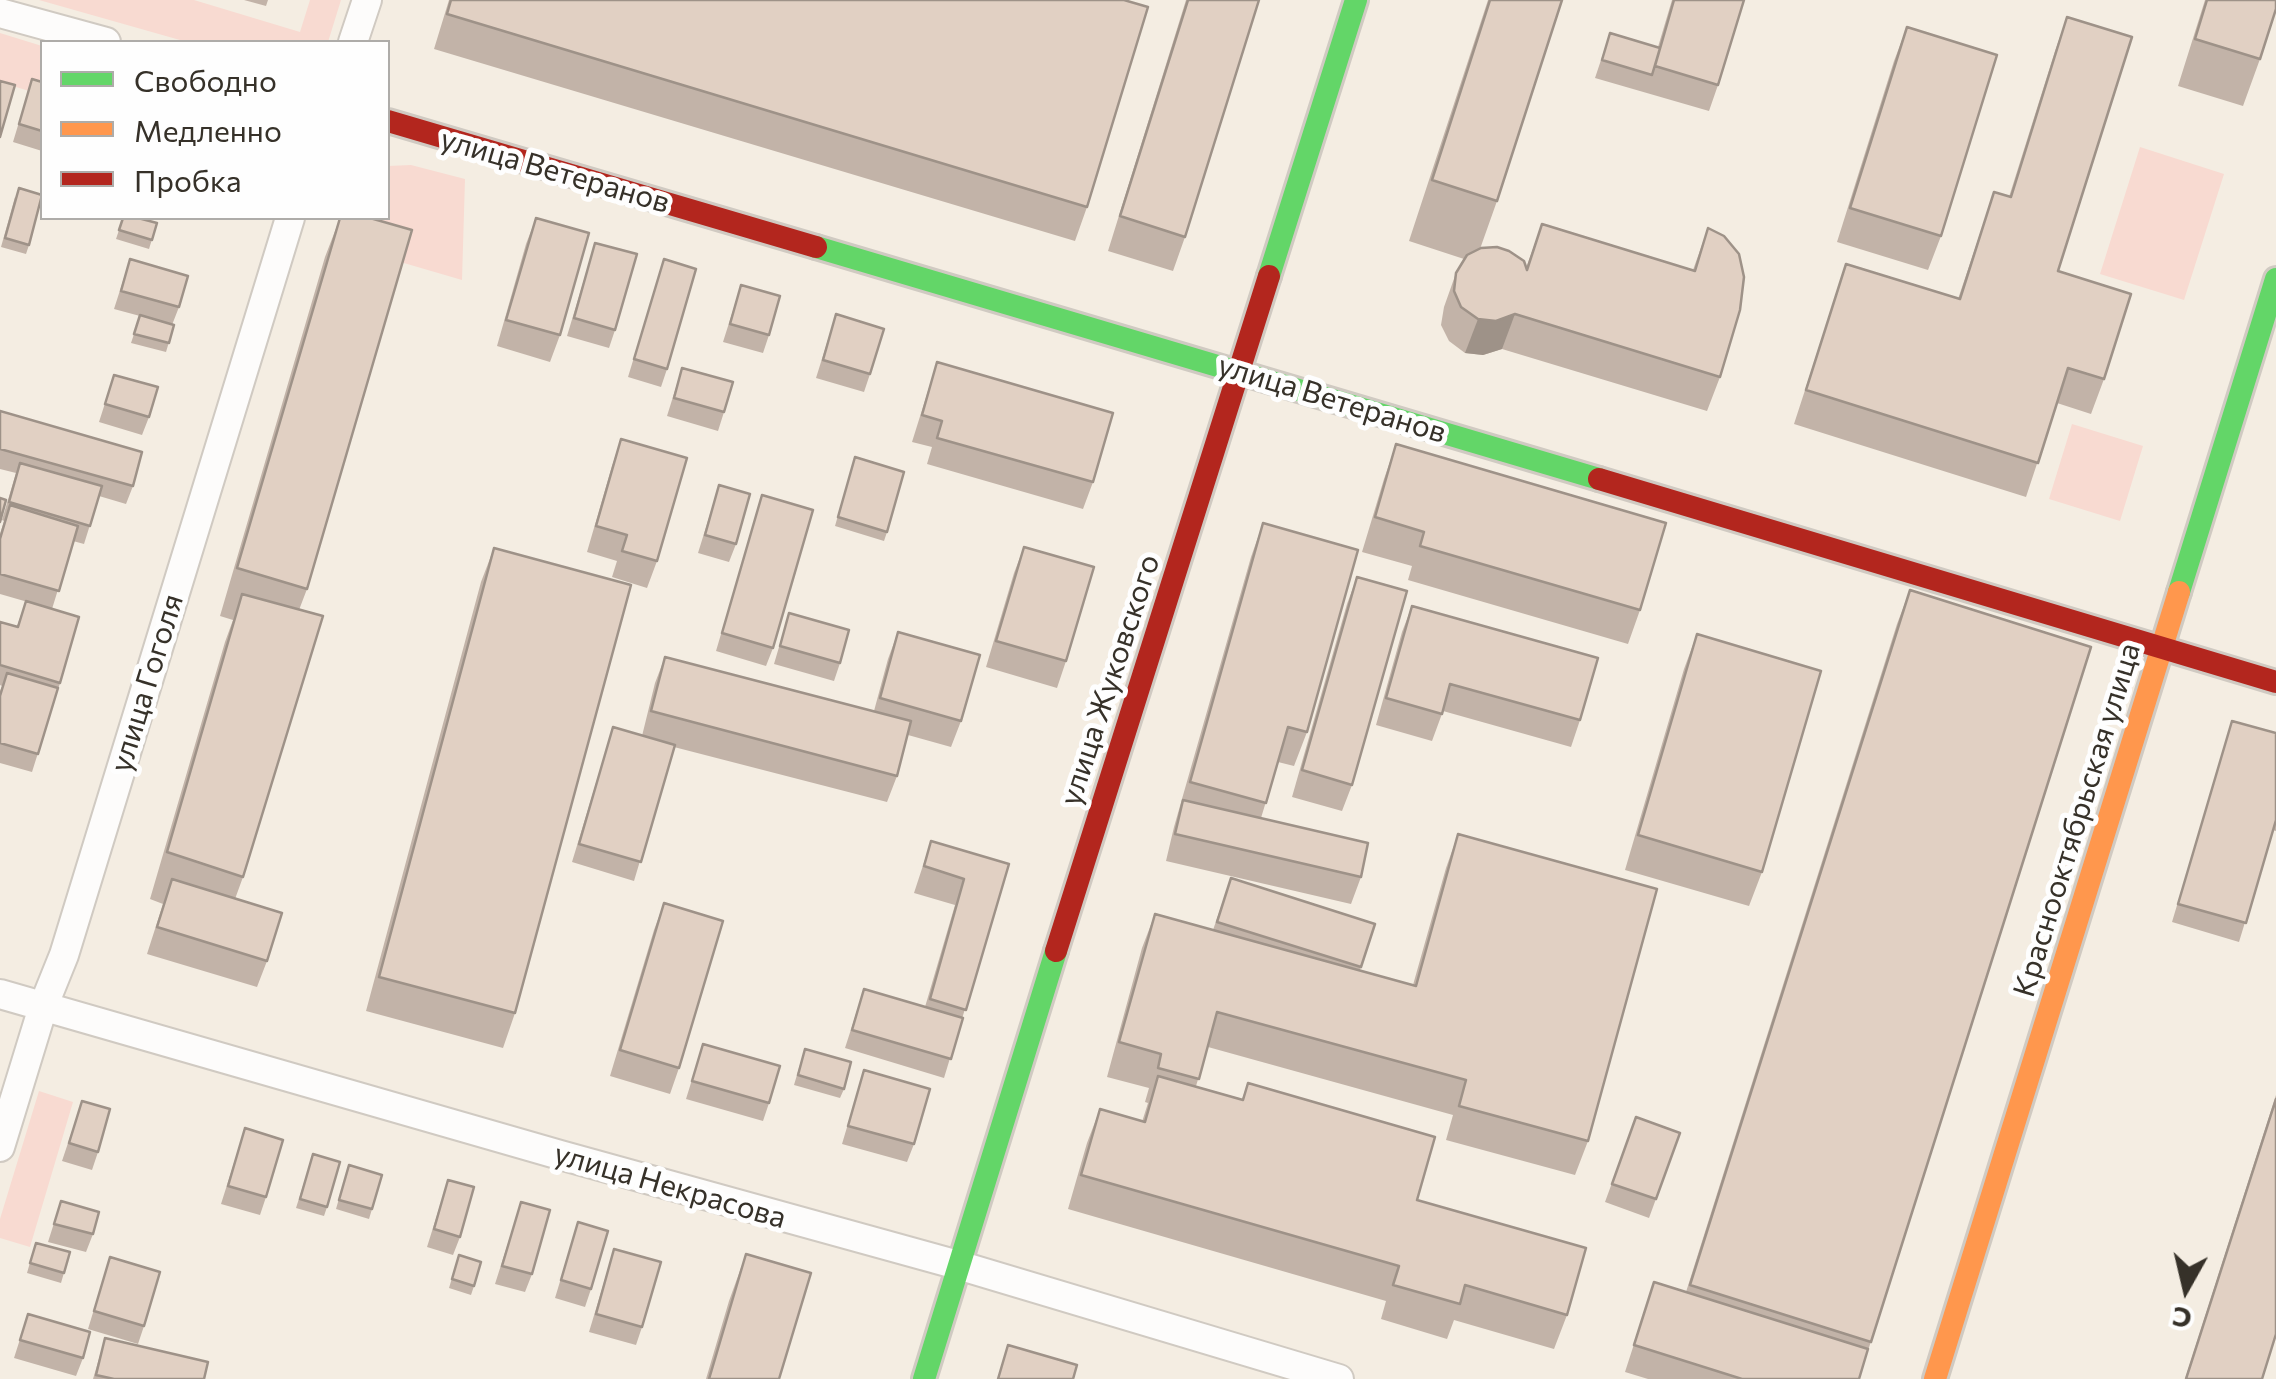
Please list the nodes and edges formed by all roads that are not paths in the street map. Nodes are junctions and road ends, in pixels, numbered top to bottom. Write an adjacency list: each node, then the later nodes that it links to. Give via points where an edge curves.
1 (367, 0): 5 (street)
2 (1356, 0): 9 (street, улица Жуковского)
3 (0, 13): 4 (street)
4 (99, 40)
5 (355, 40)
6 (390, 123): 9 (street, улица Ветеранов)
7 (289, 220): 13 (street, улица Гоголя)
8 (2276, 279): 10 (street, Краснооктябрьская улица)
9 (1239, 371): 10 (street, улица Ветеранов); 15 (street, улица Жуковского)
10 (2162, 648): 11 (street, улица Ветеранов); 18 (street, Краснооктябрьская улица)
11 (2276, 682)
12 (0, 994): 13 (street, улица Некрасова)
13 (43, 1007): 14 (street, улица Гоголя); 15 (street, улица Некрасова)
14 (0, 1147)
15 (958, 1265): 16 (street, улица Жуковского); 17 (street, улица Некрасова)
16 (924, 1379)
17 (1339, 1379)
18 (1935, 1379)

